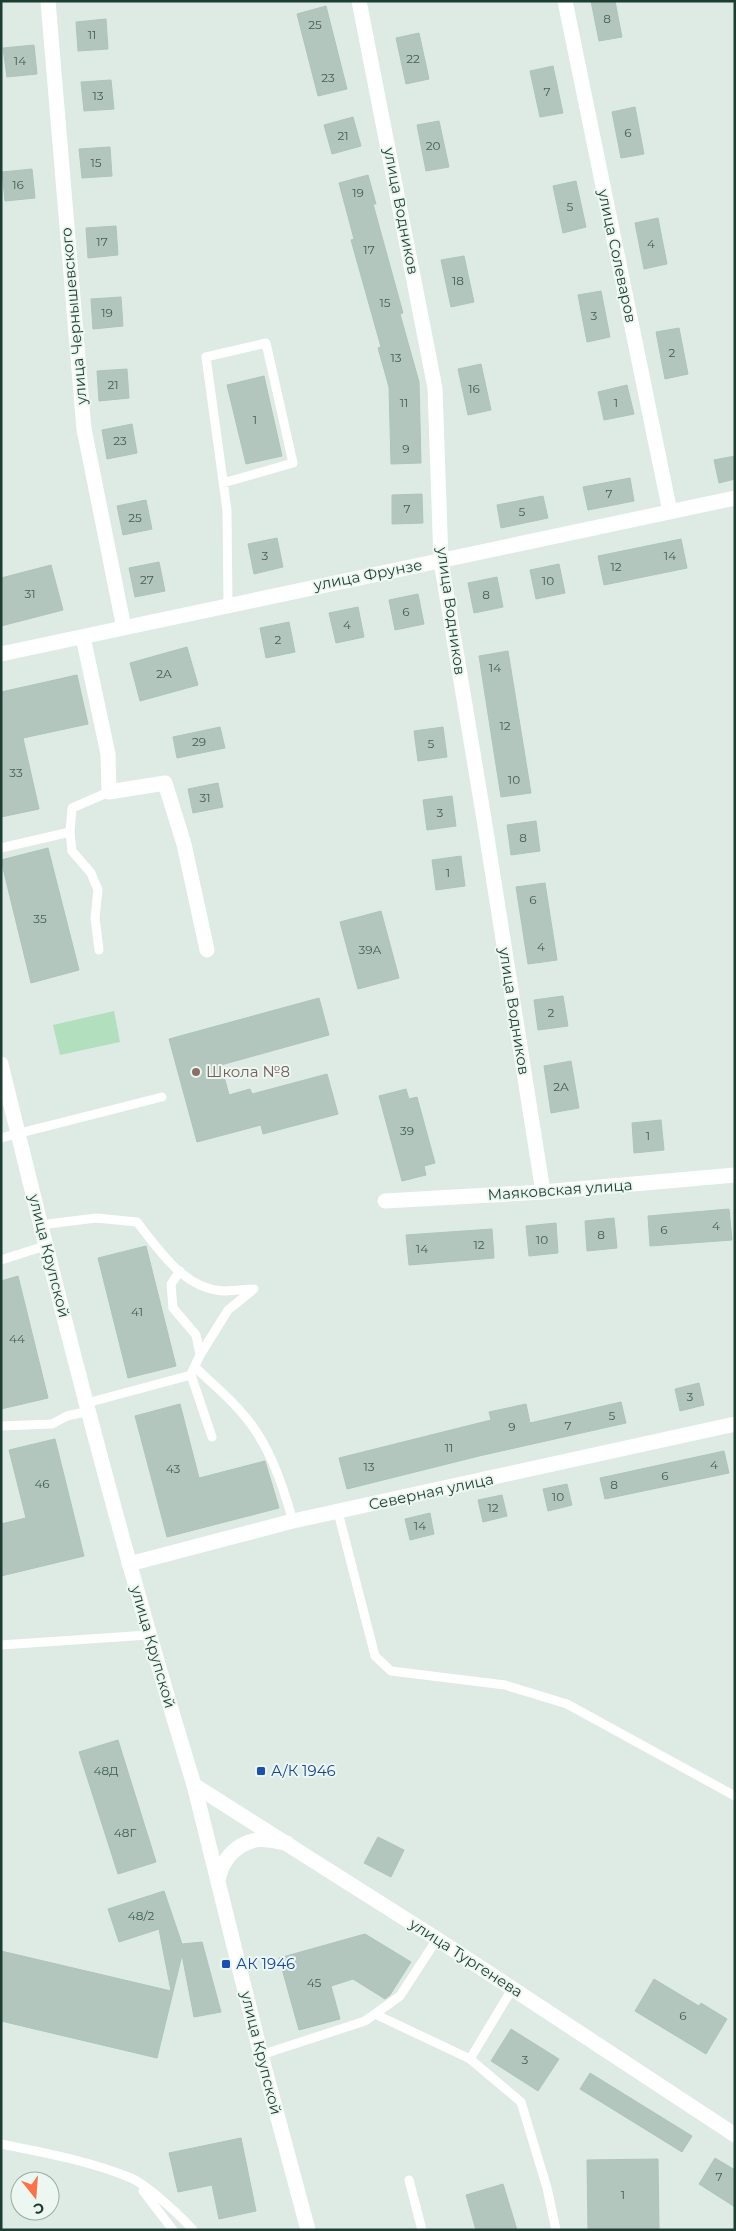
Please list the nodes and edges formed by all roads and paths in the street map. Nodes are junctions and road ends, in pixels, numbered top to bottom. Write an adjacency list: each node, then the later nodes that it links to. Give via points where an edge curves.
1 (48, 1): 9 (street, улица Чернышевского, via 84,429)
2 (360, 1): 7 (street, улица Водников, via 436,388)
3 (565, 1): 6 (street, улица Солеваров)
4 (223, 483): 4 (lane, via 206,357 266,343 293,463); 8 (lane, via 227,510)
5 (735, 498): 6 (street, улица Фрунзе)
6 (670, 512): 7 (street, улица Фрунзе)
7 (441, 561): 8 (street, улица Фрунзе); 22 (street, улица Водников)
8 (228, 604): 9 (street, улица Фрунзе)
9 (124, 628): 10 (street, улица Фрунзе)
10 (83, 637): 11 (street, улица Фрунзе); 12 (street, via 108,754)
11 (1, 654)
12 (109, 792): 13 (lane, via 72,808); 16 (street, via 165,783 184,844)
13 (70, 832): 14 (lane); 15 (lane, via 72,850 91,873 98,890 95,918)
14 (1, 848)
15 (99, 950)
16 (207, 950)
17 (1, 1064): 19 (street, улица Крупской)
18 (162, 1097): 19 (lane)
19 (18, 1134): 20 (lane); 24 (street, улица Крупской)
20 (1, 1138)
21 (735, 1175): 22 (street, Маяковская улица)
22 (543, 1192): 23 (street, Маяковская улица)
23 (385, 1201)
24 (40, 1224): 25 (street, улица Крупской); 27 (lane, via 96,1218 137,1222)
25 (46, 1246): 26 (lane); 30 (street, улица Крупской)
26 (1, 1260)
27 (180, 1271): 28 (lane, via 171,1284 173,1308 196,1335); 28 (lane, via 189,1281 222,1291 254,1289 228,1310)
28 (200, 1355): 29 (lane)
29 (193, 1371): 30 (lane); 33 (lane); 35 (lane, via 244,1414 262,1440 280,1478)
30 (88, 1407): 32 (lane, via 52,1424); 36 (street, улица Крупской)
31 (735, 1424): 34 (street, Северная улица)
32 (1, 1426)
33 (212, 1437)
34 (338, 1512): 35 (street, Северная улица); 40 (lane, via 374,1656 383,1666 391,1671 505,1685 567,1704)
35 (293, 1521): 36 (street, Северная улица)
36 (129, 1564): 37 (street, улица Крупской)
37 (148, 1635): 38 (lane); 39 (street, улица Крупской)
38 (1, 1645)
39 (194, 1785): 41 (street, улица Тургенева); 42 (street, улица Крупской)
40 (735, 1796)
41 (289, 1844): 42 (street, via 257,1839 234,1849 220,1869); 43 (street, улица Тургенева)
42 (218, 1882): 46 (street, улица Крупской)
43 (437, 1939): 44 (street, улица Тургенева); 45 (lane, via 400,1996)
44 (512, 1989): 47 (lane); 48 (street, улица Тургенева)
45 (375, 2014): 46 (lane, via 365,2021); 47 (lane)
46 (261, 2054): 54 (street, улица Крупской)
47 (470, 2059): 56 (lane, via 521,2102)
48 (735, 2135)
49 (1, 2144): 50 (lane, via 75,2160)
50 (133, 2179): 52 (lane); 53 (lane, via 183,2218)
51 (409, 2180): 55 (lane)
52 (174, 2230)
53 (193, 2230)
54 (308, 2230)
55 (422, 2230)
56 (556, 2230)

